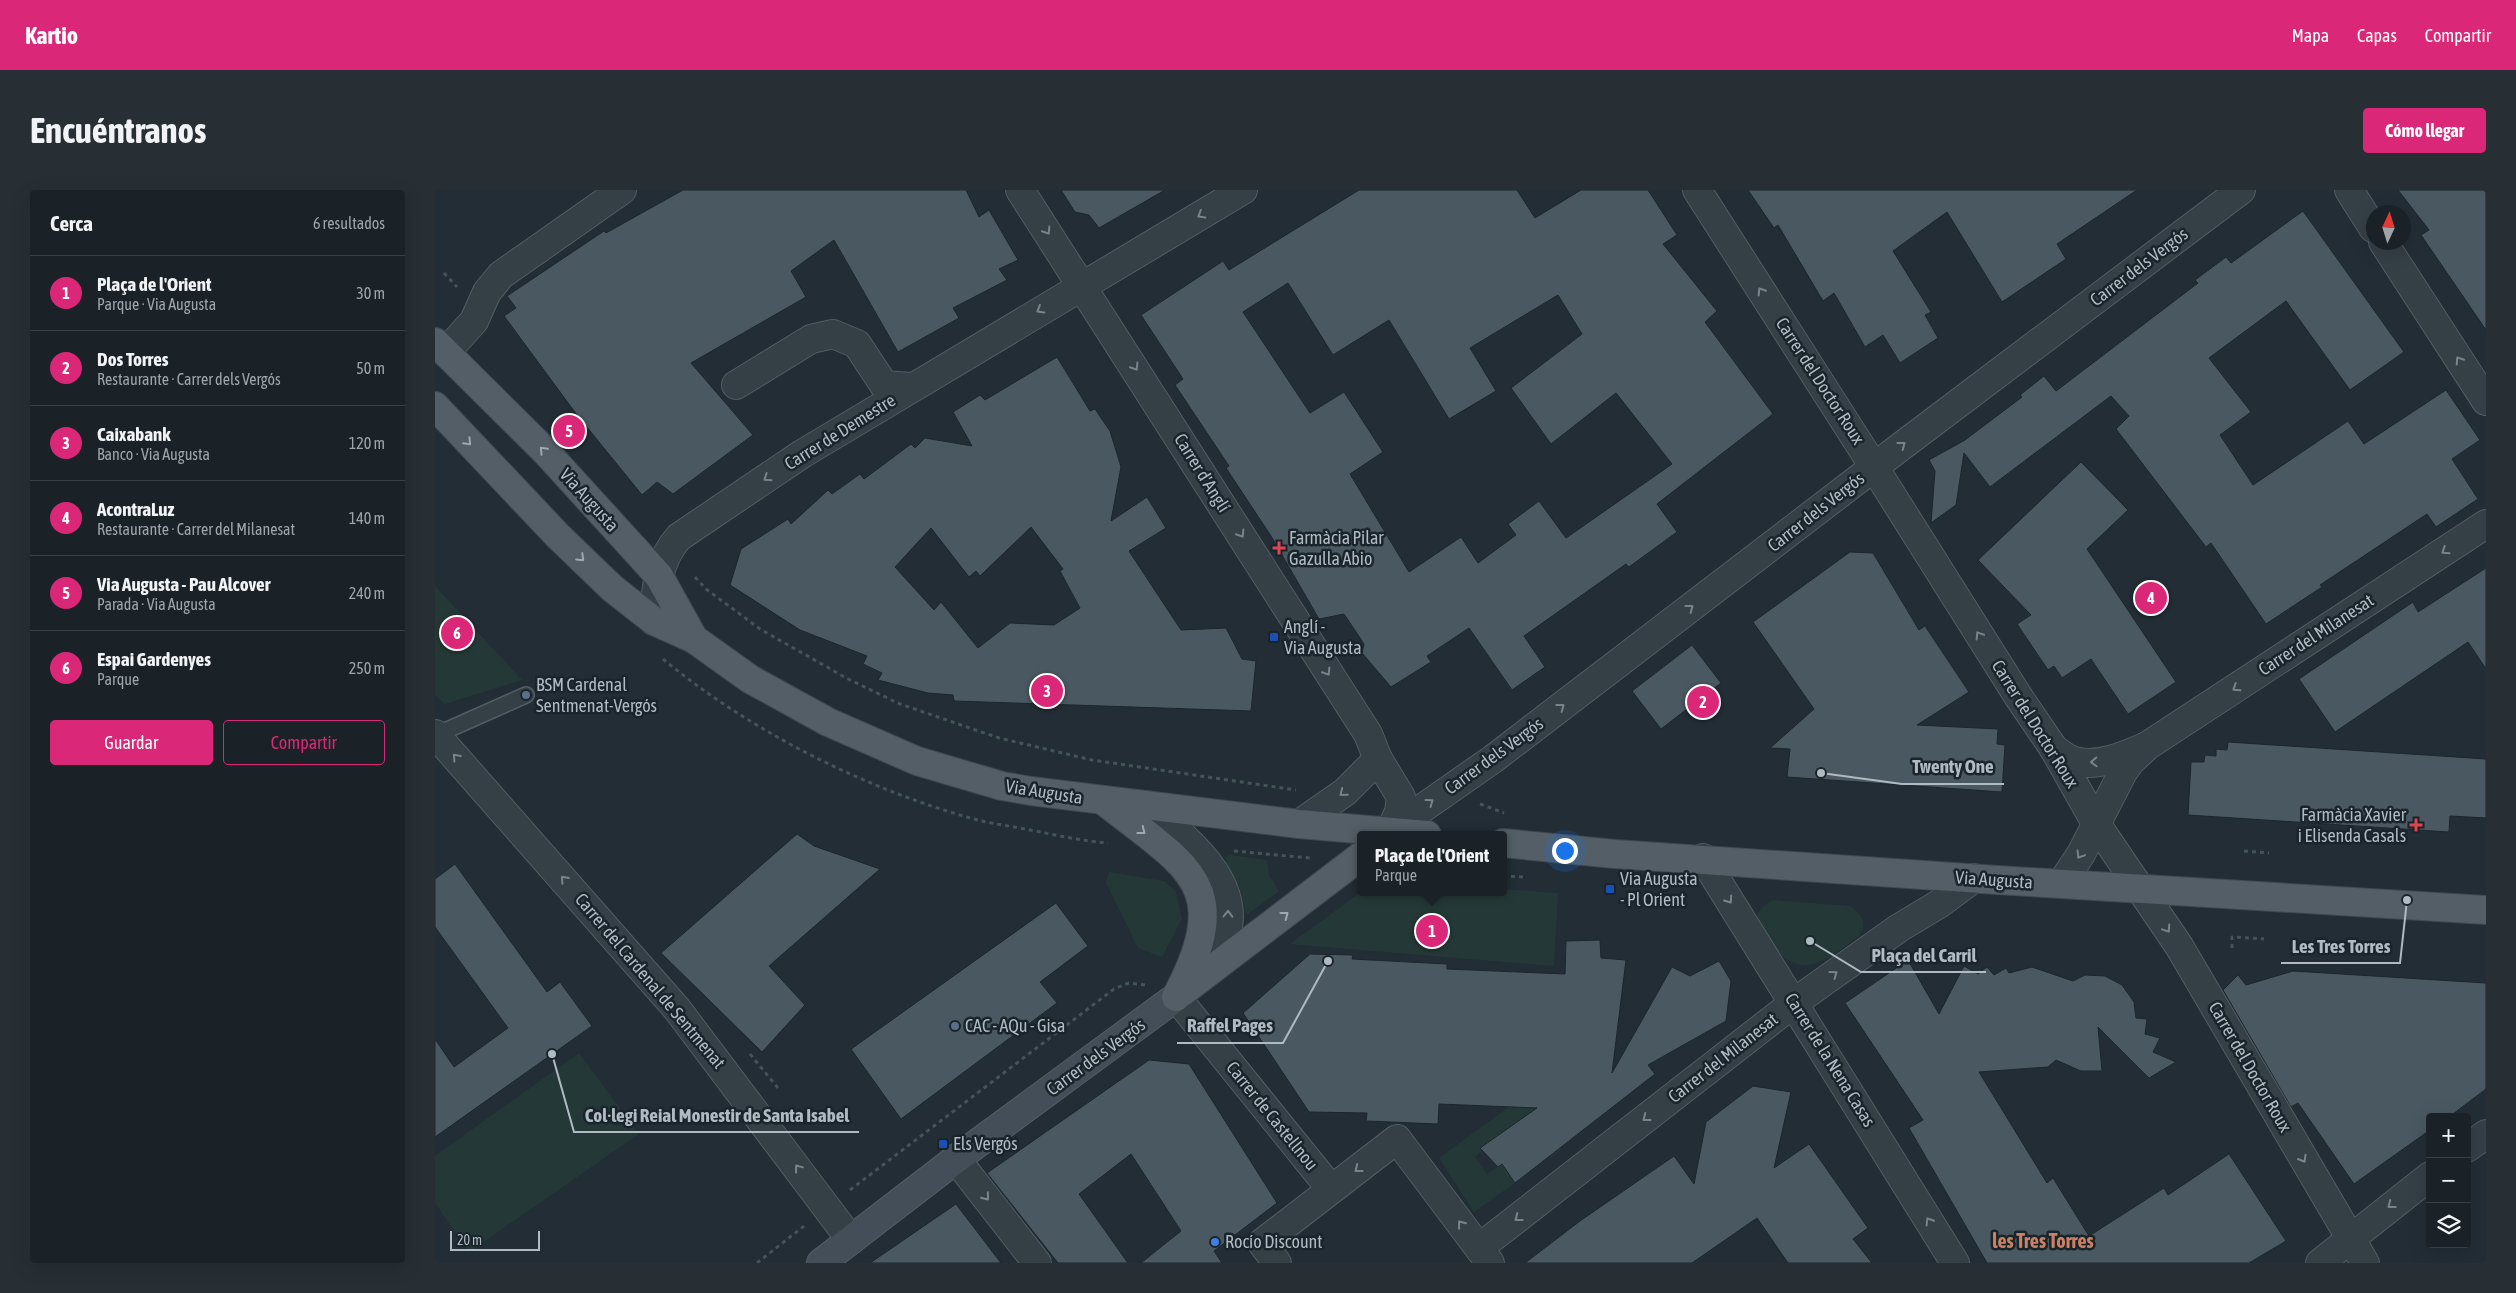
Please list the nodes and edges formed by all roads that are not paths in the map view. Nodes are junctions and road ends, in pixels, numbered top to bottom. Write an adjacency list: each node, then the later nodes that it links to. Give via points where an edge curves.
1 (622, 190): 10 (street, Via Augusta, via 493,282 474,321)
2 (1020, 190): 9 (street, Carrer d'Anglí, one-way to 9)
3 (1243, 190): 9 (street, Carrer de Demestre, one-way to 9)
4 (1697, 190): 15 (street, Carrer del Doctor Roux, one-way to 4)
5 (2241, 190): 15 (street, Carrer dels Vergós, one-way to 5)
6 (2349, 190): 7 (street)
7 (2366, 217)
8 (2388, 250): 13 (street, one-way to 8)
9 (1082, 286): 12 (street, Carrer de Demestre, one-way to 12); 24 (street, Carrer d'Anglí, one-way to 24, via 1368,734)
10 (440, 347): 17 (main road, Via Augusta, one-way to 10, via 546,452)
11 (736, 385): 12 (street, via 811,339 833,334 857,344 884,385)
12 (913, 387): 17 (street, Carrer de Demestre, one-way to 17, via 802,454 679,537 669,549)
13 (2486, 400)
14 (435, 406): 18 (main road, Via Augusta, one-way to 18, via 565,542 612,588)
15 (1874, 467): 23 (street, Carrer del Doctor Roux, one-way to 15); 31 (street, Carrer dels Vergós, one-way to 15, via 1493,759)
16 (2486, 524): 22 (street, Carrer del Milanesat, one-way to 22)
17 (659, 576): 18 (street, Carrer de Demestre); 19 (main road, Via Augusta)
18 (654, 621): 19 (main road, Via Augusta)
19 (694, 639): 25 (main road, Via Augusta, via 750,679 828,722 917,761 1002,786)
20 (526, 695): 21 (lane)
21 (435, 734): 47 (street, Carrer del Cardenal de Sentmenat, one-way to 21, via 677,1009)
22 (2147, 746): 23 (street, Carrer del Milanesat, one-way to 23, via 2115,759 2088,762 2074,761); 28 (street, Carrer del Milanesat, via 2123,772)
23 (2054, 749): 28 (street, Carrer del Doctor Roux)
24 (1378, 759): 27 (street, one-way to 27, via 1345,792); 30 (street, Carrer d'Anglí, via 1401,797 1399,812)
25 (1104, 801): 26 (main road, Via Augusta); 39 (main road, one-way to 39, via 1173,854 1199,889 1204,906 1201,942)
26 (1145, 805): 27 (main road, Via Augusta); 39 (street, Carrer dels Vergós, one-way to 26, via 1204,972 1223,944 1228,904 1222,884 1196,848)
27 (1299, 824): 29 (main road, Via Augusta)
28 (2097, 825): 36 (street, Carrer del Milanesat, one-way to 36); 37 (street, Carrer del Doctor Roux)
29 (1368, 831)
30 (1389, 831)
31 (1391, 831)
32 (1507, 843): 33 (main road, Via Augusta, via 1615,854)
33 (1703, 858): 35 (main road, Via Augusta); 40 (street, Carrer de la Nena Casas, one-way to 40)
34 (1357, 859): 39 (main road, one-way to 34)
35 (1974, 878): 36 (main road, Via Augusta); 40 (street, Carrer del Milanesat, one-way to 35)
36 (2061, 884): 37 (main road, Via Augusta)
37 (2140, 889): 38 (main road, Via Augusta); 46 (street, Carrer del Doctor Roux, one-way to 46, via 2179,946)
38 (2486, 910)
39 (1176, 996): 43 (street, Carrer dels Vergós); 45 (street, Carrer de Castellnou)
40 (1795, 1002): 48 (street, Carrer del Milanesat, one-way to 48); 52 (street, Carrer de la Nena Casas, one-way to 40)
41 (2486, 1134): 42 (street)
42 (2471, 1145)
43 (956, 1159): 47 (street, Carrer dels Vergós); 50 (street, one-way to 50)
44 (2426, 1179): 46 (street, one-way to 46)
45 (1331, 1189): 48 (street, one-way to 45, via 1397,1139); 51 (street, via 1262,1242)
46 (2349, 1238): 53 (street); 54 (street, Carrer del Doctor Roux)
47 (851, 1240): 49 (street, Carrer dels Vergós)
48 (1485, 1256)
49 (821, 1263)
50 (1037, 1263)
51 (1277, 1263)
52 (1955, 1263)
53 (2320, 1263)
54 (2365, 1263)

